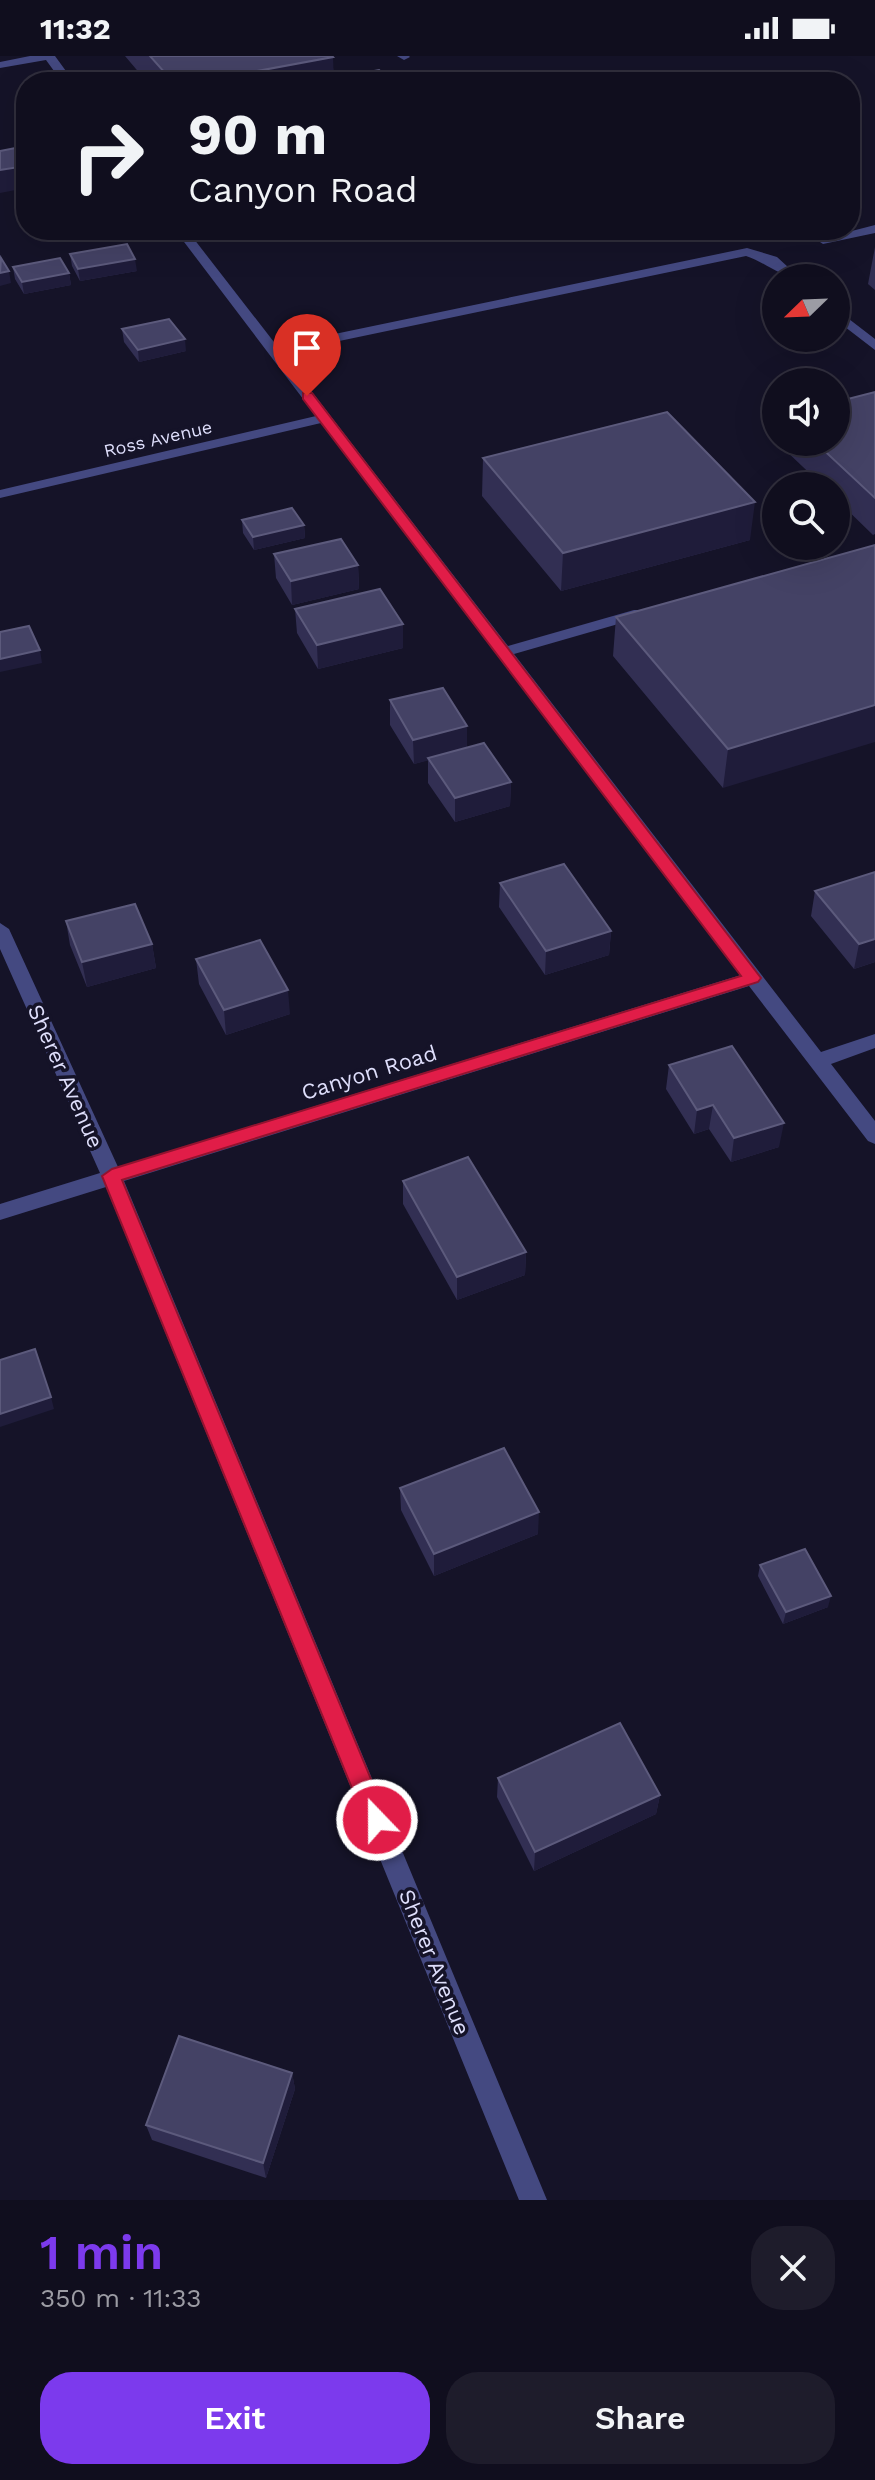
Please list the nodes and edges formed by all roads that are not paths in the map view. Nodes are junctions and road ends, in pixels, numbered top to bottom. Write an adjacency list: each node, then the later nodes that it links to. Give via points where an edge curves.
1 (48, 56): 2 (street); 3 (street)
2 (0, 65)
3 (60, 72)
4 (189, 240): 8 (street)
5 (777, 264): 8 (street, via 747,252)
6 (850, 325): 7 (street)
7 (875, 346)
8 (273, 351): 9 (street)
9 (324, 418): 10 (street, Ross Avenue); 12 (street)
10 (0, 494)
11 (652, 610): 12 (street)
12 (503, 652): 14 (street)
13 (0, 929): 18 (street, Sherer Avenue)
14 (752, 978): 16 (street); 18 (street, Canyon Road)
15 (875, 1041): 16 (street)
16 (817, 1061): 17 (street)
17 (875, 1136)
18 (112, 1176): 19 (street, Canyon Road); 20 (street, Sherer Avenue)
19 (0, 1212)
20 (533, 2200)

